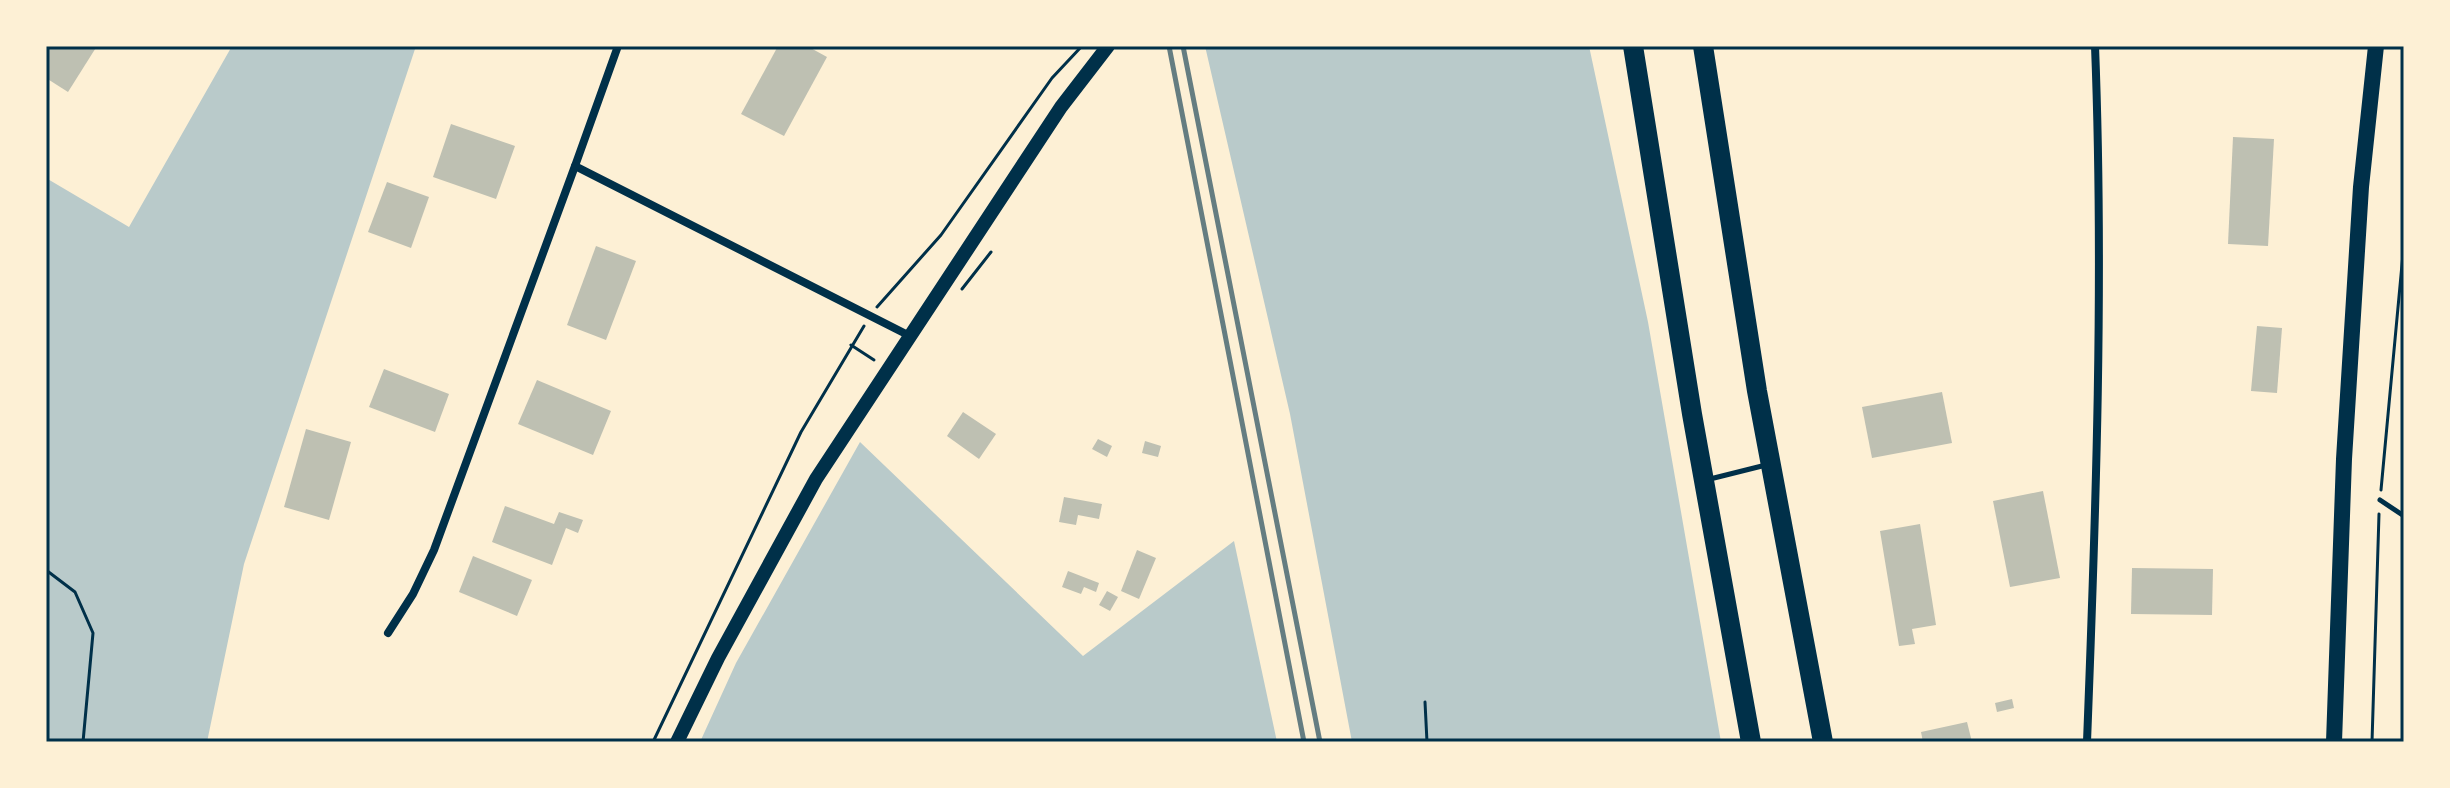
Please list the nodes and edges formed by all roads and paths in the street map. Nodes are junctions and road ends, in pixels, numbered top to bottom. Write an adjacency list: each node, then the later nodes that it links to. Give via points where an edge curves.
1 (618, 46): 8 (street)
2 (1082, 46): 9 (path, via 1052,78 941,235)
3 (1108, 46): 10 (street)
4 (1633, 46): 12 (highway)
5 (1703, 46): 11 (highway)
6 (2095, 46): 24 (street, via 2100,211)
7 (2376, 46): 25 (main road, via 2346,429)
8 (575, 166): 9 (street); 16 (street, via 434,550)
9 (871, 315): 10 (street); 19 (path, via 797,439)
10 (908, 335): 20 (street, via 797,510)
11 (1771, 464): 12 (lane); 23 (highway)
12 (1704, 480): 22 (highway)
13 (2380, 500): 14 (lane)
14 (2404, 516)
15 (46, 570): 18 (path, via 75,592 93,633)
16 (388, 633)
17 (1425, 702): 21 (path)
18 (83, 742)
19 (653, 742)
20 (677, 742)
21 (1427, 742)
22 (1751, 742)
23 (1823, 742)
24 (2087, 742)
25 (2334, 742)

